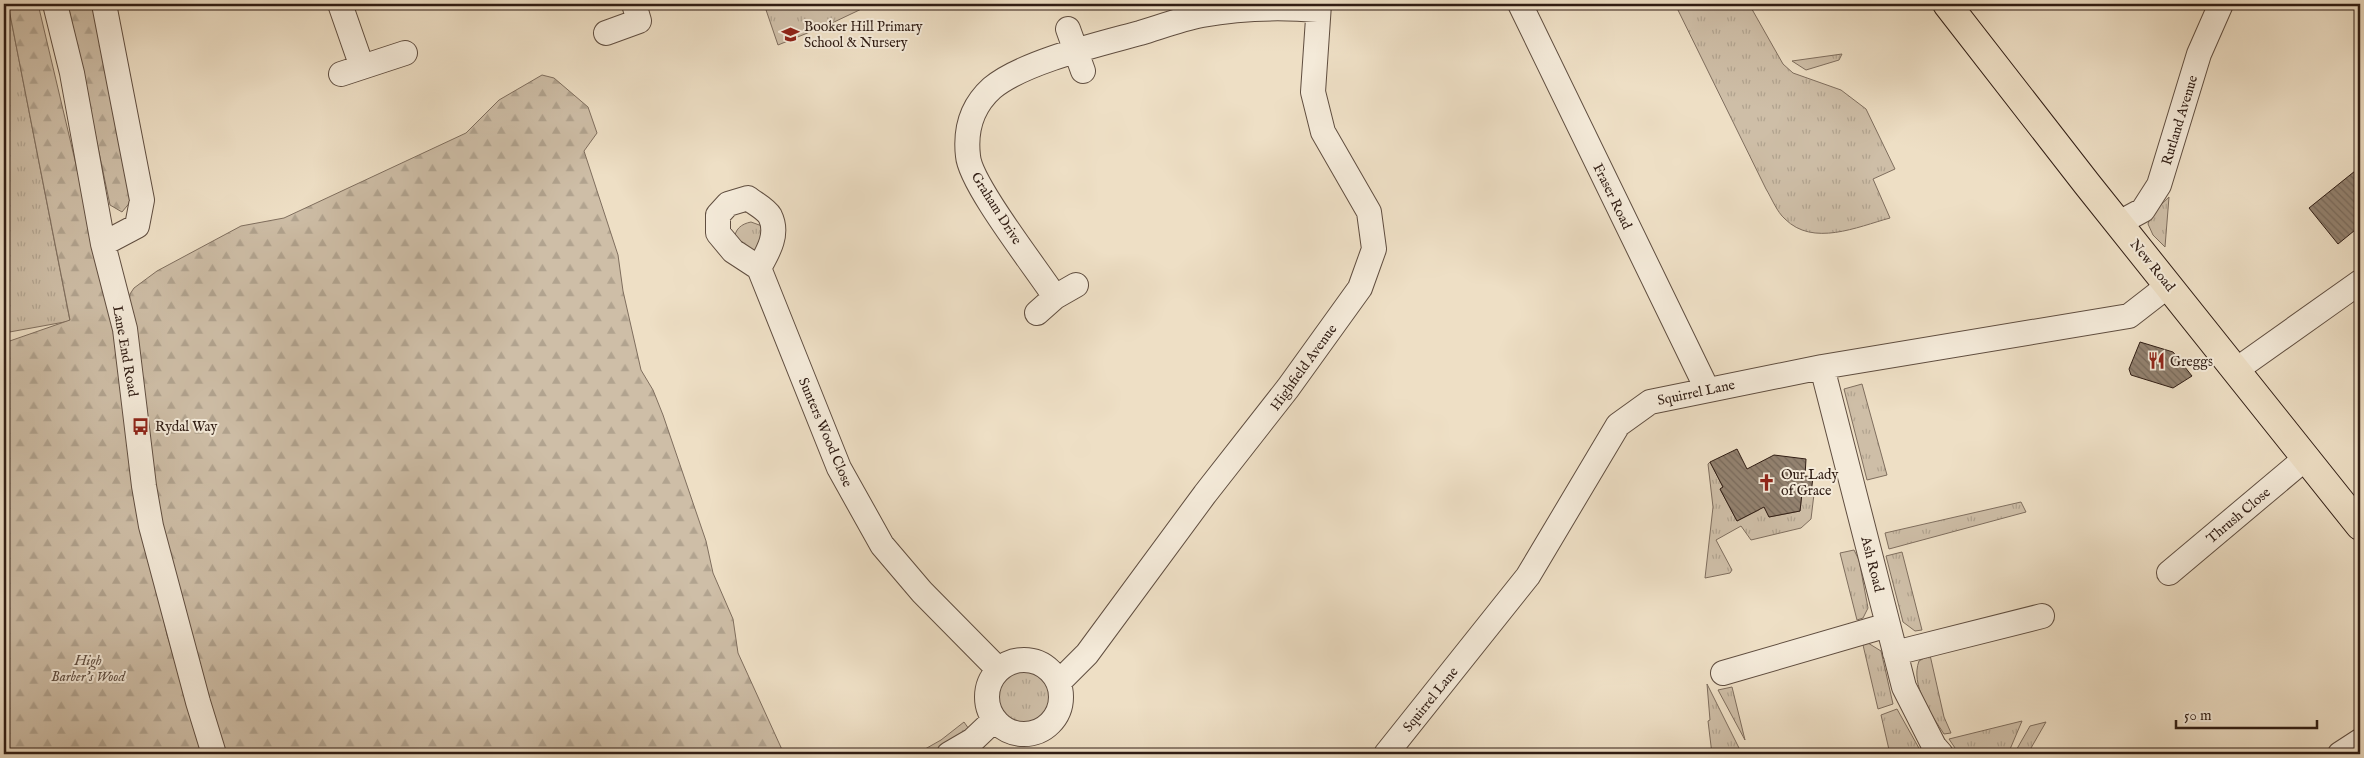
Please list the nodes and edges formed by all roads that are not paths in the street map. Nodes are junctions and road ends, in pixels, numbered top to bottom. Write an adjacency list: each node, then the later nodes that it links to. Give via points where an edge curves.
1 (55, 4): 14 (street, Lane End Road, via 72,73)
2 (104, 4): 14 (street, via 142,200 136,226)
3 (340, 4): 11 (street, via 351,70)
4 (634, 4): 10 (street, via 639,21)
5 (1520, 4): 23 (street, Fraser Road)
6 (1947, 4): 13 (highway, New Road)
7 (2222, 4): 13 (street, Rutland Avenue, via 2199,54 2159,185 2143,210)
8 (1319, 7): 12 (street, Graham Drive, via 1280,7 1202,15); 32 (street, Highfield Avenue, via 1313,92 1323,132 1369,212 1374,249 1360,288 1087,654)
9 (1068, 28): 12 (street)
10 (606, 33)
11 (405, 53)
12 (1079, 61): 19 (street, Graham Drive, via 1019,72 992,88 974,110 967,132 968,158 978,183)
13 (2119, 224): 18 (highway, New Road)
14 (103, 244): 36 (street, Lane End Road, via 125,329 152,526)
15 (759, 268): 30 (street, Sunters Wood Close, via 839,468 882,545 922,592)
16 (2360, 282): 22 (street)
17 (1076, 285): 19 (street)
18 (2169, 285): 21 (street, Squirrel Lane, via 2129,316); 22 (highway, New Road)
19 (1055, 297): 20 (street)
20 (1037, 313)
21 (1822, 367): 23 (street, Squirrel Lane); 28 (street, Ash Road)
22 (2236, 370): 24 (highway, New Road)
23 (1707, 389): 38 (street, Squirrel Lane, via 1650,402 1618,425 1528,576)
24 (2307, 458): 25 (highway, New Road); 26 (street, Thrush Close)
25 (2360, 526)
26 (2169, 574)
27 (2042, 616): 29 (street)
28 (1888, 625): 29 (street, Ash Road); 31 (street)
29 (1895, 653): 39 (street, Ash Road, via 1904,687)
30 (998, 669): 32 (street, via 1025,659 1039,662 1051,670); 33 (street, via 986,694)
31 (1723, 673)
32 (1059, 682): 35 (street, via 1062,700 1056,717)
33 (994, 720): 35 (street); 37 (street, via 973,740)
34 (2360, 741): 40 (street)
35 (1027, 745)
36 (214, 754)
37 (949, 754)
38 (1386, 754)
39 (1941, 754)
40 (2340, 754)

